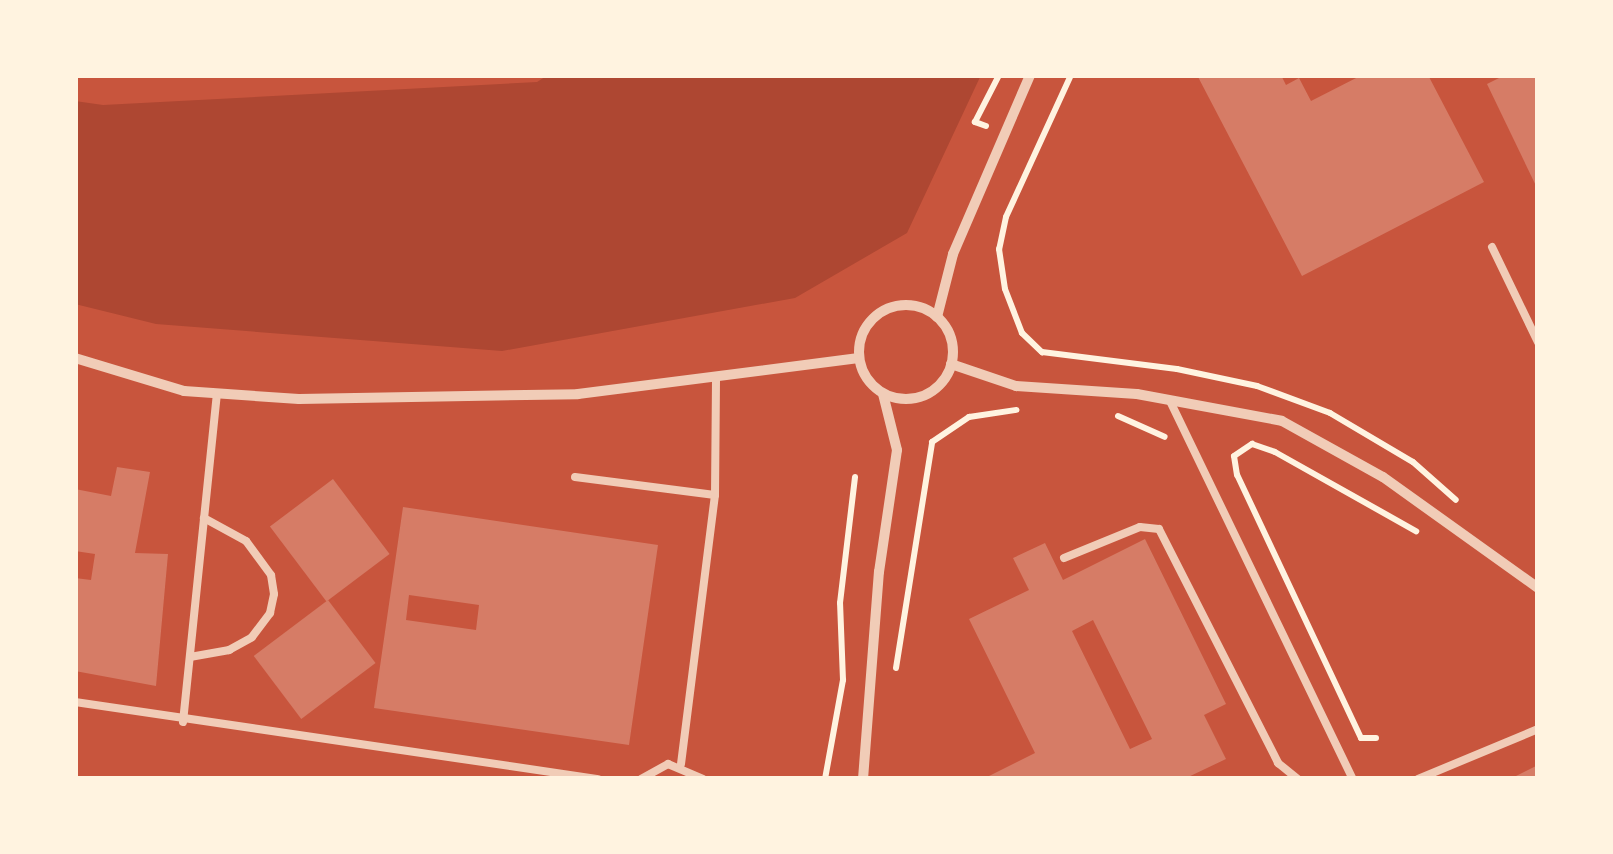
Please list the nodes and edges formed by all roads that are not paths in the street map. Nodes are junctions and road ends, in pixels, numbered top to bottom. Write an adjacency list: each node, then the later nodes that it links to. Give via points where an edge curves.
1 (1030, 75): 3 (street, via 953,254)
2 (1492, 247): 4 (lane)
3 (937, 317): 6 (street, via 908,304 876,314 866,326); 7 (street, via 951,338)
4 (1538, 342)
5 (75, 358): 9 (street, via 184,391)
6 (859, 358): 8 (street); 10 (street)
7 (951, 364): 10 (street, via 924,395); 11 (street, via 1016,386)
8 (716, 379): 9 (street, via 578,394 299,400); 13 (lane)
9 (217, 394): 14 (lane)
10 (883, 394): 25 (street, via 897,450)
11 (1170, 400): 16 (street, via 1282,421 1382,477); 27 (lane)
12 (575, 478): 13 (lane)
13 (715, 495): 21 (lane)
14 (204, 518): 17 (lane); 17 (lane, via 246,540 272,575 274,594 264,625 252,637 229,650)
15 (1064, 558): 26 (lane, via 1140,527 1159,530 1278,764)
16 (1538, 588)
17 (190, 657): 19 (lane)
18 (75, 702): 19 (lane)
19 (183, 722): 22 (lane)
20 (1538, 729): 28 (lane)
21 (681, 764): 23 (lane, via 656,767); 24 (lane)
22 (598, 779)
23 (642, 779)
24 (704, 779)
25 (863, 779)
26 (1298, 779)
27 (1351, 779)
28 (1418, 779)

